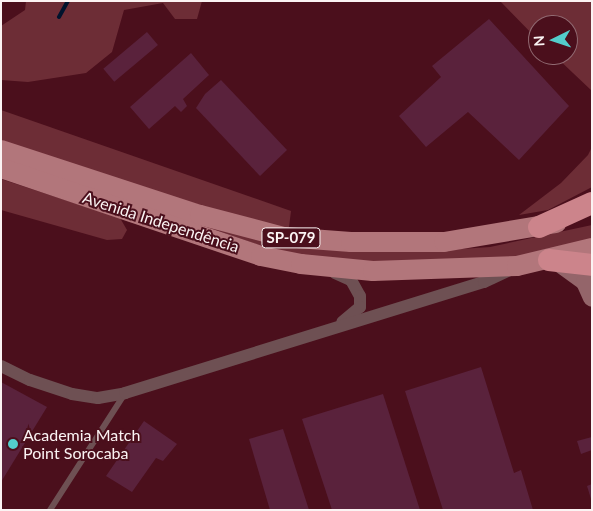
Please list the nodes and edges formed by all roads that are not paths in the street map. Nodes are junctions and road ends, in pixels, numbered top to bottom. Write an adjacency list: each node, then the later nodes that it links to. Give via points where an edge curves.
1 (1, 150): 5 (main road, Avenida Independência / SP-079, via 200,215 284,237 351,242 444,242)
2 (1, 168): 8 (main road, Avenida Independência / SP-079, via 262,256)
3 (592, 203): 5 (highway)
4 (592, 215): 5 (main road, Avenida Independência / SP-079)
5 (539, 227)
6 (592, 248): 7 (main road, Avenida Independência / SP-079)
7 (549, 260): 9 (highway); 10 (main road, Avenida Independência / SP-079); 11 (main road, via 573,270 585,282)
8 (318, 265): 10 (main road, Avenida Independência / SP-079, via 373,271); 12 (street, via 351,280 360,296 360,306)
9 (592, 265)
10 (517, 266): 12 (street, via 484,282)
11 (592, 298)
12 (332, 329): 14 (street)
13 (1, 366): 14 (street, via 72,394 98,398)
14 (125, 393): 15 (lane)
15 (50, 510)

